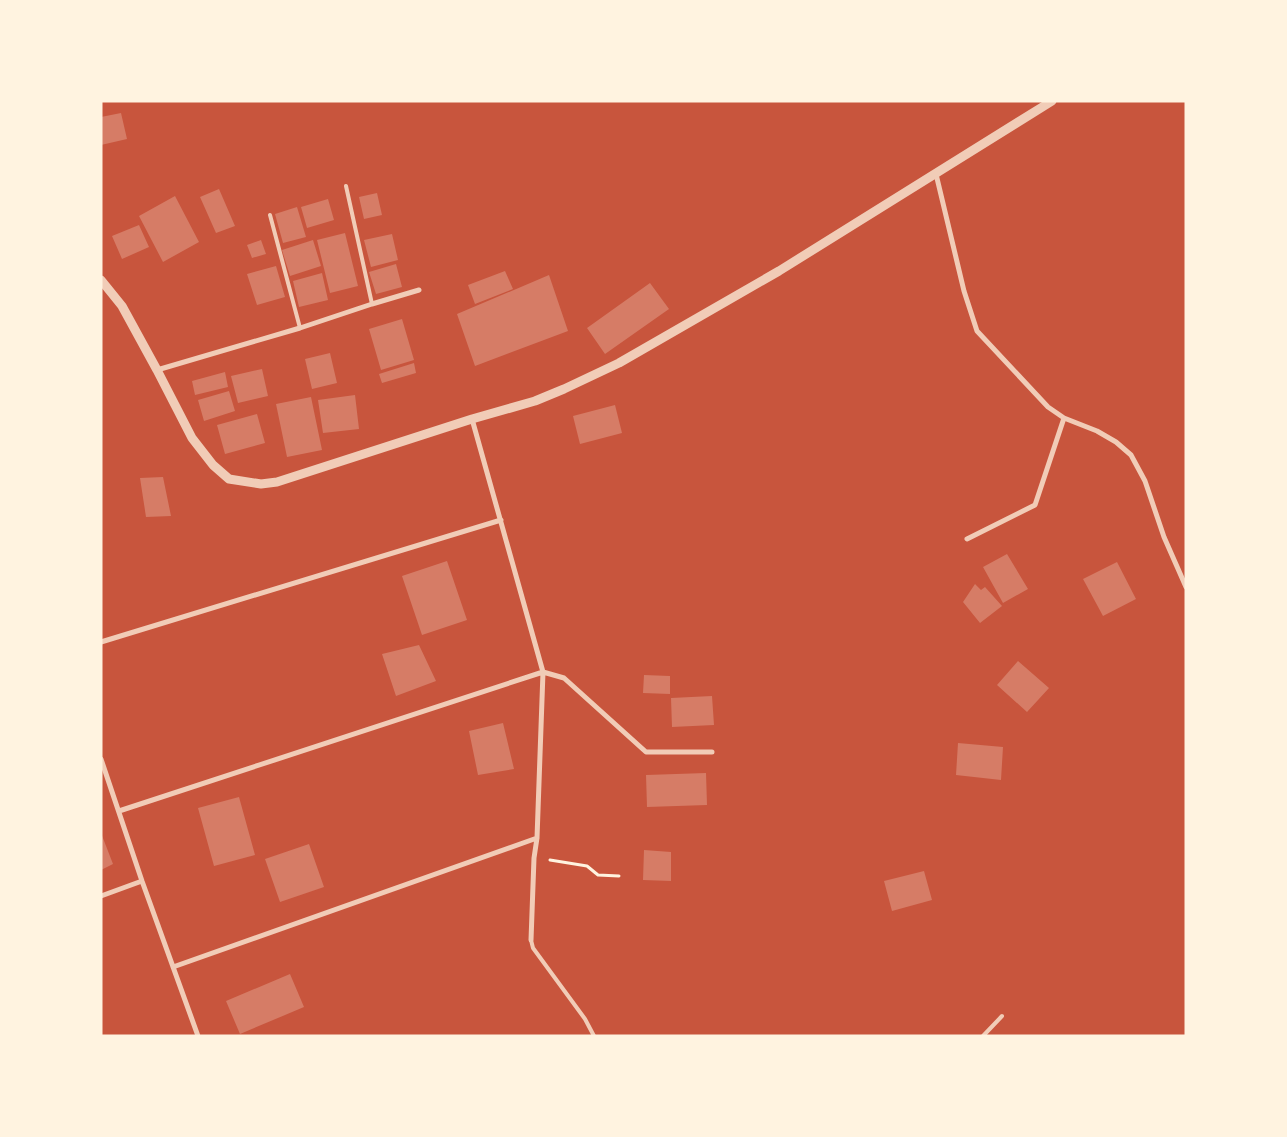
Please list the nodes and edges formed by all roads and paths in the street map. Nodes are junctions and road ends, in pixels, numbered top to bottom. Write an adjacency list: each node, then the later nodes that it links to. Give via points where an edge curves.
1 (1052, 101): 2 (street)
2 (936, 174): 10 (street, via 977,331 1048,407); 11 (street, via 779,271 619,363 542,398)
3 (346, 186): 7 (lane)
4 (270, 215): 8 (lane)
5 (101, 280): 9 (street, via 122,306)
6 (419, 290): 7 (street)
7 (372, 304): 8 (street)
8 (300, 328): 9 (street)
9 (157, 370): 11 (street, via 192,438 213,465 229,479 261,484 278,482)
10 (1064, 418): 13 (street, via 1035,505); 14 (street, via 1097,431 1130,455 1145,481 1164,537)
11 (472, 419): 12 (street)
12 (501, 520): 15 (street); 16 (street)
13 (967, 539)
14 (1186, 586)
15 (101, 642)
16 (543, 672): 17 (street, via 564,678 646,752); 19 (street); 20 (street)
17 (712, 752)
18 (101, 759): 19 (street)
19 (119, 811): 23 (street)
20 (536, 838): 21 (street); 26 (street)
21 (534, 858): 22 (path, via 587,866 598,875); 25 (street)
22 (618, 876)
23 (142, 881): 24 (street); 26 (street)
24 (101, 896)
25 (531, 940): 29 (lane, via 533,948)
26 (173, 966): 28 (street)
27 (1002, 1016): 30 (lane)
28 (198, 1036)
29 (594, 1036)
30 (983, 1036)

